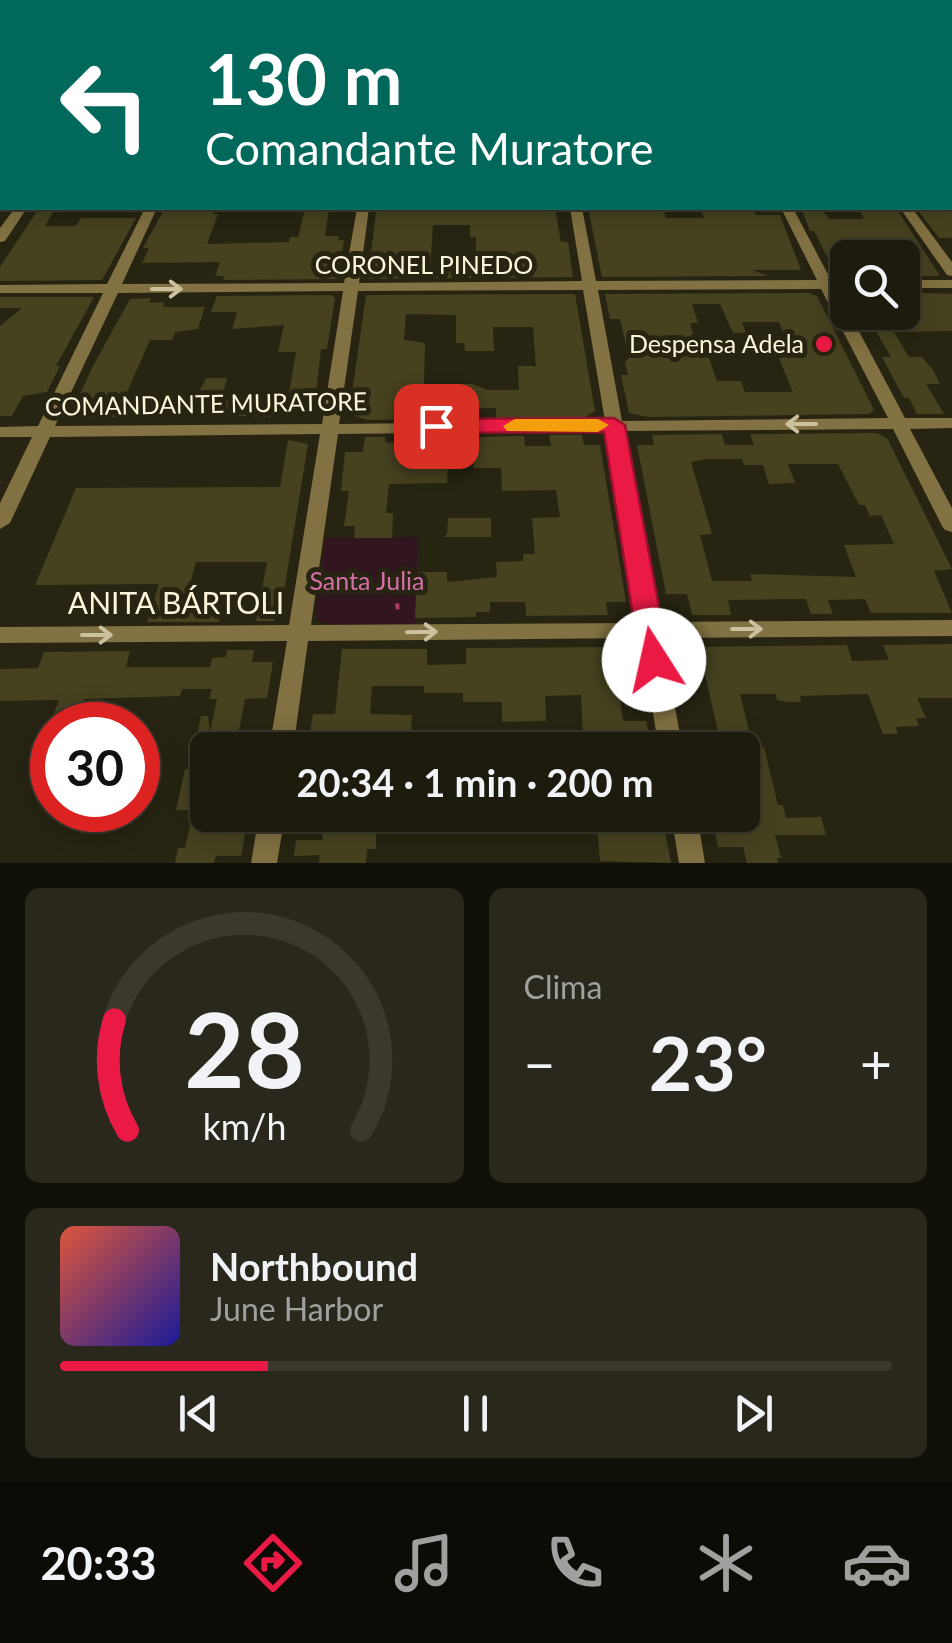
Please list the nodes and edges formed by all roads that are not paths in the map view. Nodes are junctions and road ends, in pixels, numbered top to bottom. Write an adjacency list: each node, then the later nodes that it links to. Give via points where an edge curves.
1 (20, 210): 7 (street)
2 (150, 210): 15 (street)
3 (362, 210): 13 (street)
4 (576, 210): 12 (street)
5 (788, 210): 9 (street)
6 (907, 210): 8 (street)
7 (0, 238)
8 (952, 272)
9 (827, 284): 12 (street, CORONEL PINEDO); 17 (street)
10 (920, 284): 11 (street)
11 (952, 284)
12 (590, 286): 13 (street, CORONEL PINEDO); 18 (street)
13 (351, 288): 15 (street, CORONEL PINEDO, one-way to 13); 19 (street)
14 (0, 289): 15 (street, CORONEL PINEDO)
15 (113, 289): 20 (street)
16 (952, 423): 17 (street, COMANDANTE MURATORE)
17 (899, 424): 18 (street, COMANDANTE MURATORE, one-way to 18); 22 (street)
18 (614, 425): 19 (street, COMANDANTE MURATORE); 25 (street)
19 (330, 427): 20 (street, COMANDANTE MURATORE); 26 (street)
20 (43, 431): 21 (street, COMANDANTE MURATORE); 23 (street)
21 (0, 432)
22 (950, 518)
23 (0, 523)
24 (952, 628): 25 (street, ANITA BÁRTOLI, one-way to 24)
25 (649, 629): 26 (street, ANITA BÁRTOLI, one-way to 25); 29 (street)
26 (299, 633): 27 (street, ANITA BÁRTOLI, one-way to 26); 28 (street)
27 (0, 636)
28 (284, 732)
29 (669, 732)
30 (269, 832): 32 (street)
31 (687, 832): 33 (street)
32 (264, 863)
33 (692, 863)

